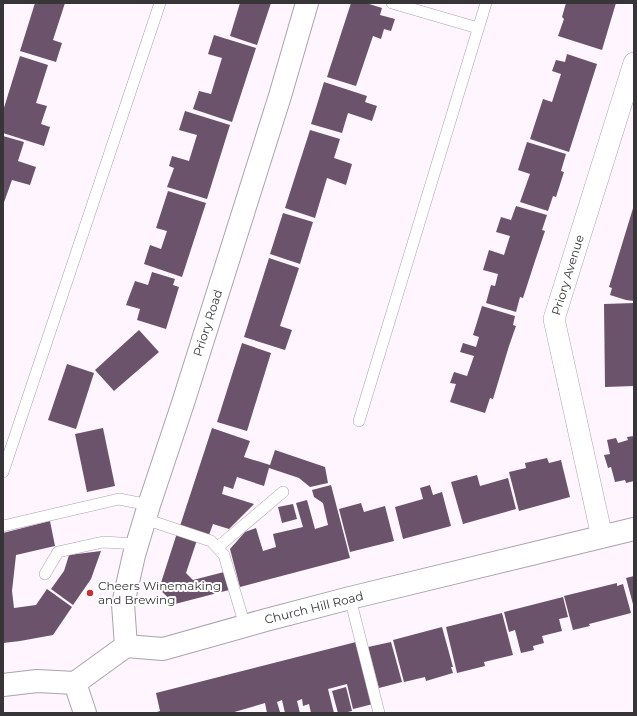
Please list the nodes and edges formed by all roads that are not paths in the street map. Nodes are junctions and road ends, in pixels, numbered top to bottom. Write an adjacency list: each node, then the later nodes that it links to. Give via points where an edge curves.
1 (160, 3): 8 (lane)
2 (307, 3): 10 (street, Priory Road, via 280,96)
3 (392, 3): 5 (lane)
4 (486, 3): 5 (lane)
5 (478, 28): 7 (lane)
6 (634, 63): 13 (street, Priory Avenue, via 554,319)
7 (359, 421)
8 (3, 472)
9 (283, 492): 15 (lane)
10 (147, 512): 11 (lane, via 119,499); 14 (street, Priory Road); 15 (lane, via 211,541)
11 (3, 526)
12 (634, 529): 13 (street, Church Hill Road)
13 (602, 537): 17 (street, Church Hill Road)
14 (137, 544): 16 (lane, via 103,542 58,552); 19 (street, Priory Road, via 123,604)
15 (218, 547): 18 (lane, via 224,555)
16 (45, 574)
17 (350, 598): 18 (street, Church Hill Road); 23 (lane)
18 (245, 626): 19 (street, Church Hill Road, via 163,649)
19 (126, 646): 20 (street)
20 (75, 683): 21 (street, via 37,681); 22 (street)
21 (3, 685)
22 (85, 713)
23 (379, 713)

